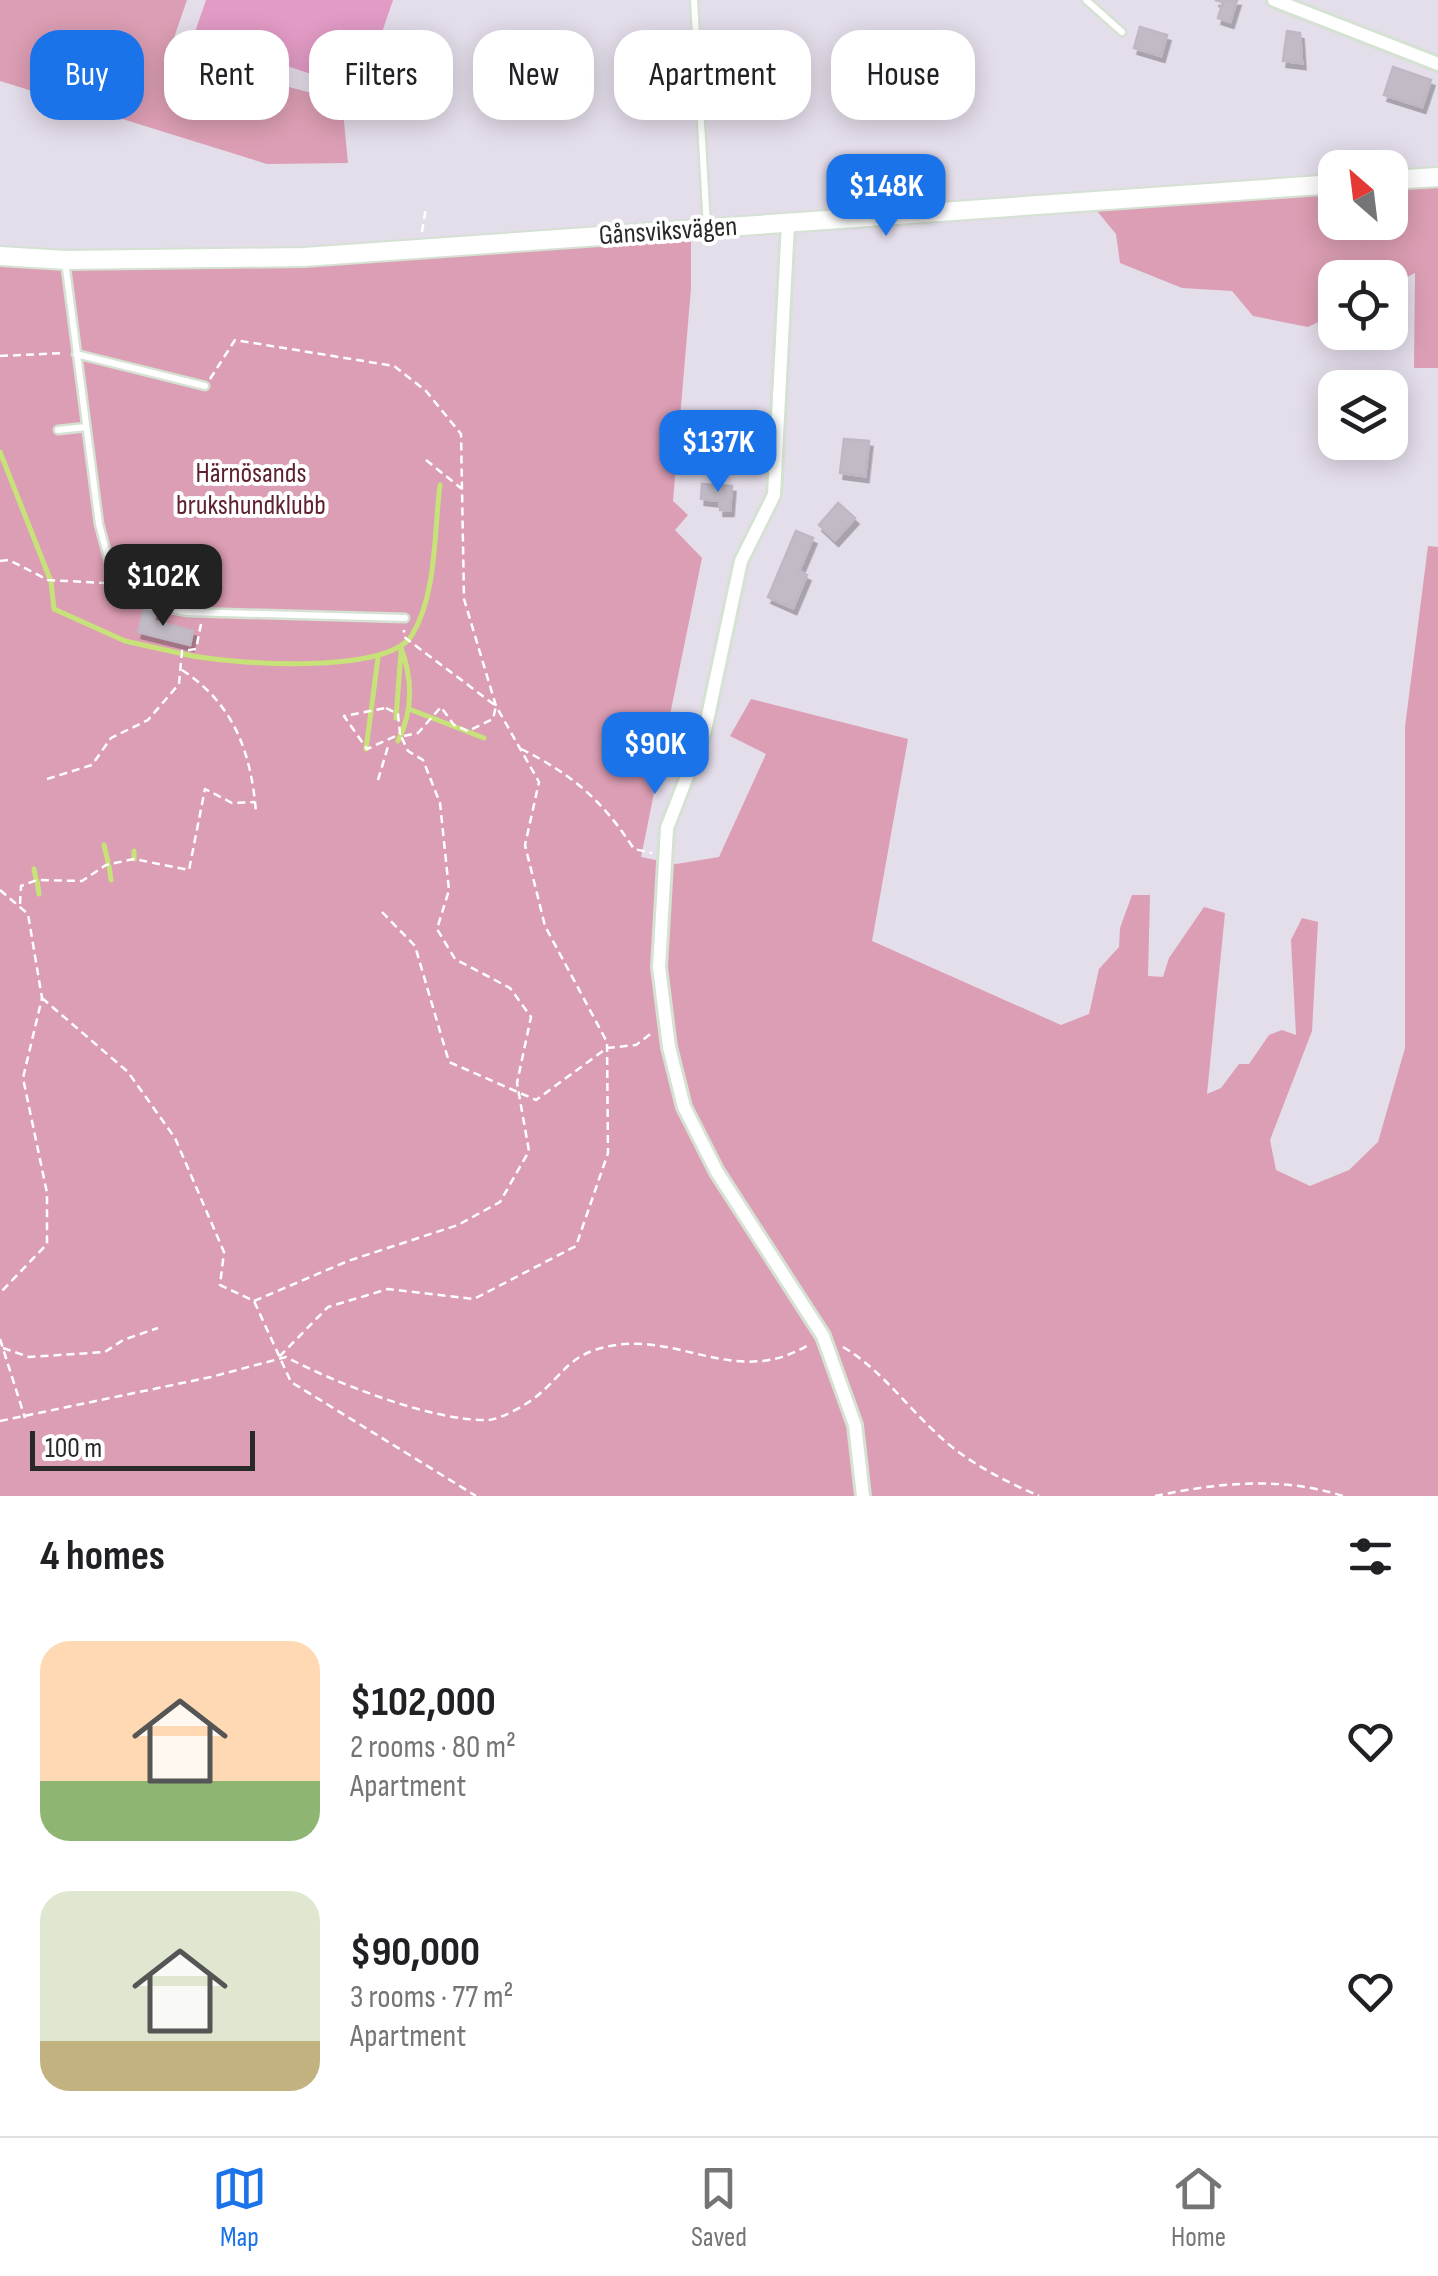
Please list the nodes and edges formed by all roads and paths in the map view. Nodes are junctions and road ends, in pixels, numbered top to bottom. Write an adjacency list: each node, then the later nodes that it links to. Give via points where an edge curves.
1 (694, 0): 11 (lane)
2 (1086, 0): 4 (lane)
3 (1274, 0): 5 (street)
4 (1122, 32)
5 (1438, 64)
6 (1438, 178): 7 (main road)
7 (1408, 179)
8 (1318, 185): 10 (main road, Gånsviksvägen)
9 (426, 207): 12 (path)
10 (788, 222): 11 (main road, Gånsviksvägen); 36 (street, via 774,495 742,561 704,730)
11 (706, 228): 12 (main road, Gånsviksvägen)
12 (419, 249): 14 (main road, Gånsviksvägen)
13 (0, 256): 14 (main road, Gånsviksvägen)
14 (65, 260): 15 (lane)
15 (76, 354): 16 (path); 17 (lane); 18 (lane)
16 (0, 356)
17 (205, 386): 21 (path, via 235,340 394,366 426,391 461,434)
18 (86, 427): 19 (lane); 23 (lane)
19 (58, 430)
20 (426, 460): 21 (path)
21 (464, 490): 28 (path, via 464,599)
22 (0, 561): 23 (path, via 48,580)
23 (115, 584): 24 (lane, via 148,604)
24 (203, 612): 25 (lane); 27 (path, via 196,649 182,651)
25 (405, 618)
26 (404, 637): 28 (path)
27 (181, 669): 32 (path, via 179,684 148,720 111,738 92,765); 34 (path, via 212,688 243,736)
28 (496, 706): 29 (path, via 494,719 468,731 454,726 441,707 418,733); 31 (path)
29 (401, 735): 30 (path); 30 (path, via 397,713 386,708 344,716 366,748); 43 (path, via 408,751 423,760 440,803 449,890 437,929 456,959 510,988 531,1017)
30 (390, 742): 33 (path)
31 (520, 748): 36 (path, via 565,770 634,849); 42 (path, via 539,782 525,846 545,926)
32 (47, 779)
33 (378, 780)
34 (255, 802): 35 (path); 38 (path, via 232,803 205,790 189,870 134,860 106,865 82,881 36,880 21,886)
35 (256, 812)
36 (663, 856): 41 (street, via 659,967)
37 (0, 890): 38 (path)
38 (20, 907): 40 (path, via 28,914)
39 (382, 912): 43 (path, via 415,946 449,1062)
40 (42, 998): 44 (path, via 22,1078 48,1193 46,1244); 45 (path, via 128,1072 166,1125 224,1252 220,1285)
41 (666, 1022): 42 (path, via 636,1045); 47 (street, via 684,1107 702,1147)
42 (608, 1048): 43 (path, via 536,1100); 50 (path, via 608,1153 576,1246 474,1299 388,1289 328,1307)
43 (519, 1092): 45 (path, via 530,1151 500,1202)
44 (0, 1293)
45 (254, 1301): 50 (path)
46 (158, 1328): 49 (path, via 105,1352 29,1357)
47 (823, 1336): 50 (path, via 784,1360 710,1360 672,1347 612,1345 572,1358 536,1397 492,1420 420,1411); 54 (street, via 855,1425); 55 (path, via 893,1386 935,1433 998,1478)
48 (0, 1340): 49 (path)
49 (3, 1348): 51 (path)
50 (277, 1359): 51 (path); 53 (path, via 290,1382)
51 (25, 1418): 52 (path)
52 (0, 1421)
53 (476, 1496)
54 (863, 1496)
55 (1039, 1496)
56 (1154, 1496): 57 (path, via 1211,1484 1306,1484)
57 (1343, 1496)

